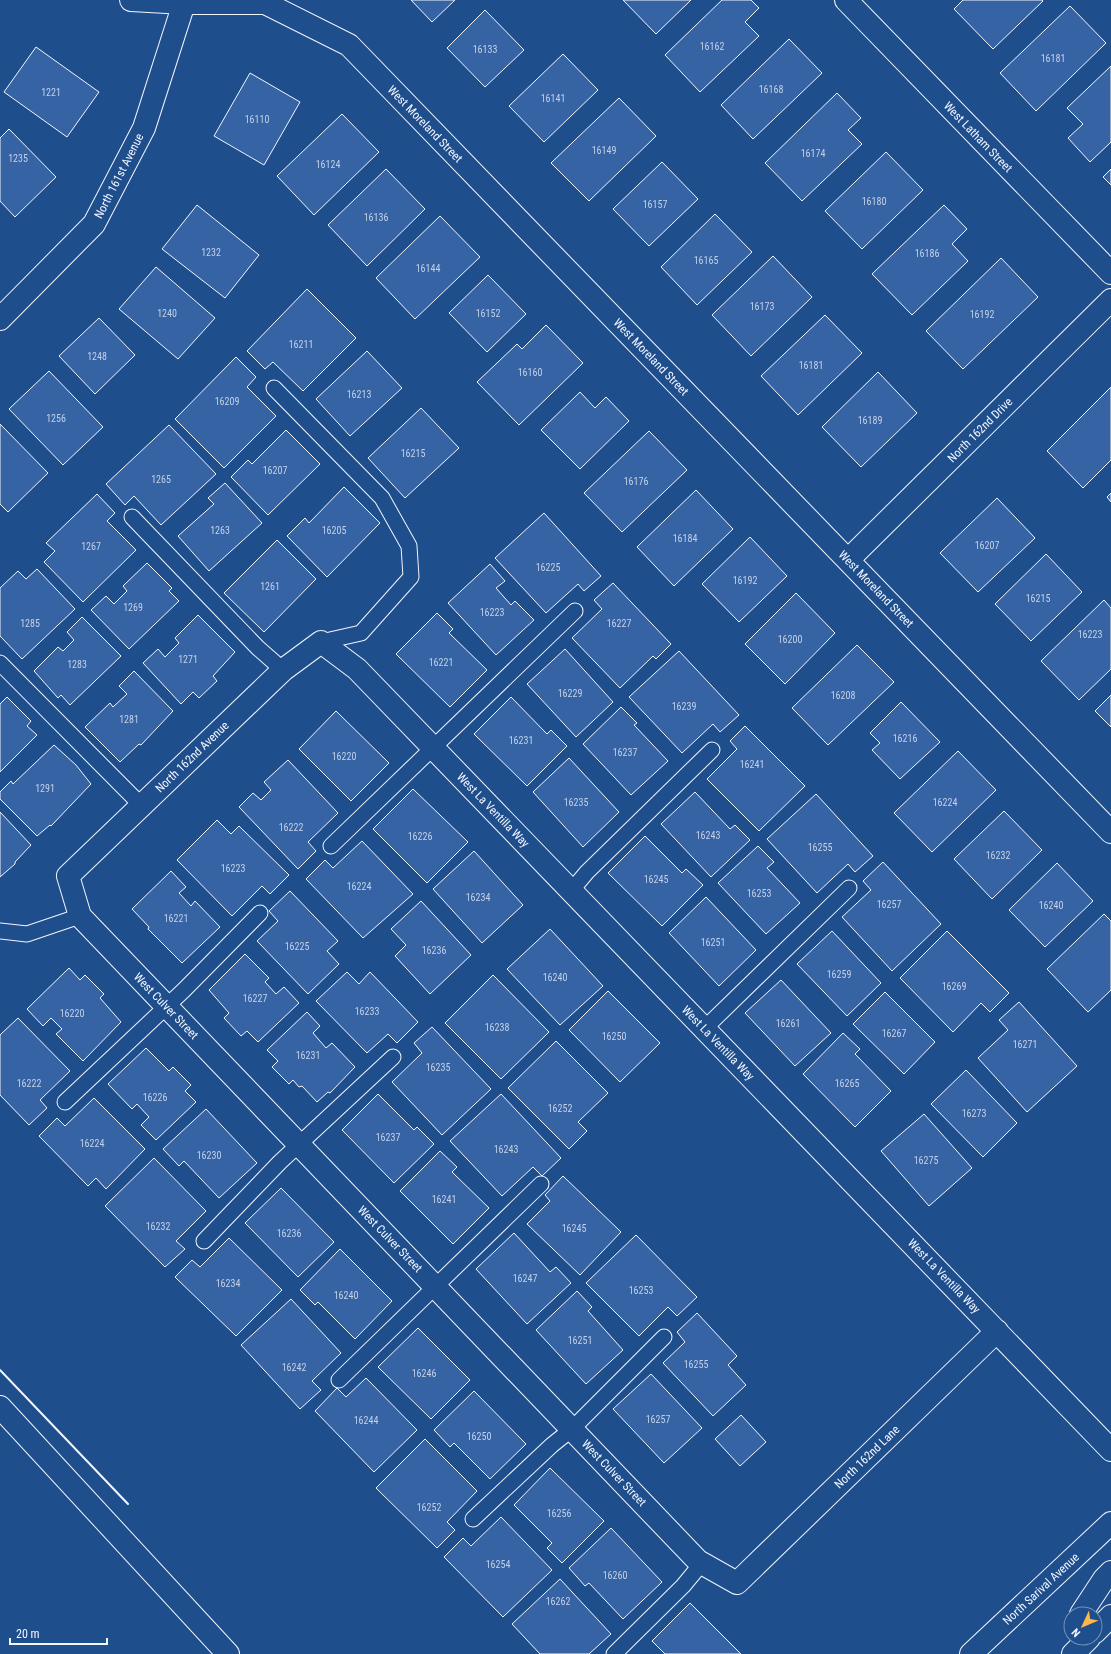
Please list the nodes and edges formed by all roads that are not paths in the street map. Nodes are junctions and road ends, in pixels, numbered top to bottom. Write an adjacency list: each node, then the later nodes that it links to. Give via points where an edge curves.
1 (131, 0): 3 (main road, West Moreland Street)
2 (846, 0): 4 (main road, West Latham Street)
3 (185, 1): 6 (main road, North 161st Avenue, via 144,128 94,224); 9 (main road, West Moreland Street, via 265,3 349,45)
4 (1111, 273)
5 (1111, 300): 9 (main road, North 162nd Drive)
6 (0, 319)
7 (274, 388): 11 (lane, via 382,498 409,546 411,577 361,634)
8 (132, 517): 13 (lane, via 258,648)
9 (848, 560): 17 (main road, West Moreland Street)
10 (575, 611): 14 (lane)
11 (321, 642): 13 (main road, North 162nd Avenue); 14 (main road, West La Ventilla Way, via 357,669)
12 (0, 662): 16 (lane)
13 (283, 670): 16 (main road, North 162nd Avenue)
14 (432, 747): 18 (lane); 21 (main road, West La Ventilla Way)
15 (712, 750): 21 (lane, via 587,872)
16 (141, 805): 19 (main road, North 162nd Avenue)
17 (1111, 832)
18 (331, 846)
19 (68, 876): 23 (main road, West Culver Street)
20 (849, 888): 26 (lane)
21 (571, 891): 26 (main road, West La Ventilla Way)
22 (260, 913): 25 (lane)
23 (80, 916): 24 (lane, via 28,934); 25 (main road, West Culver Street)
24 (0, 931)
25 (166, 1006): 28 (lane); 29 (main road, West Culver Street)
26 (704, 1028): 33 (main road, West La Ventilla Way)
27 (393, 1057): 29 (lane)
28 (65, 1102)
29 (299, 1144): 31 (lane); 32 (main road, West Culver Street)
30 (541, 1184): 32 (lane)
31 (204, 1241)
32 (435, 1286): 35 (lane); 37 (main road, West Culver Street)
33 (997, 1331): 38 (main road, West La Ventilla Way); 43 (main road, North 162nd Lane)
34 (664, 1337): 37 (lane)
35 (339, 1380)
36 (0, 1408): 48 (main road)
37 (572, 1429): 39 (lane); 41 (main road, West Culver Street)
38 (1111, 1450)
39 (473, 1519)
40 (1111, 1522): 50 (main road, North Sarival Avenue)
41 (702, 1563): 43 (main road, West Culver Street); 49 (lane, via 683,1586)
42 (1111, 1572): 44 (main road)
43 (737, 1583)
44 (1086, 1606)
45 (1111, 1616): 46 (main road)
46 (1103, 1624)
47 (1081, 1646): 51 (main road)
48 (228, 1654)
49 (614, 1654)
50 (971, 1654)
51 (1073, 1654)

